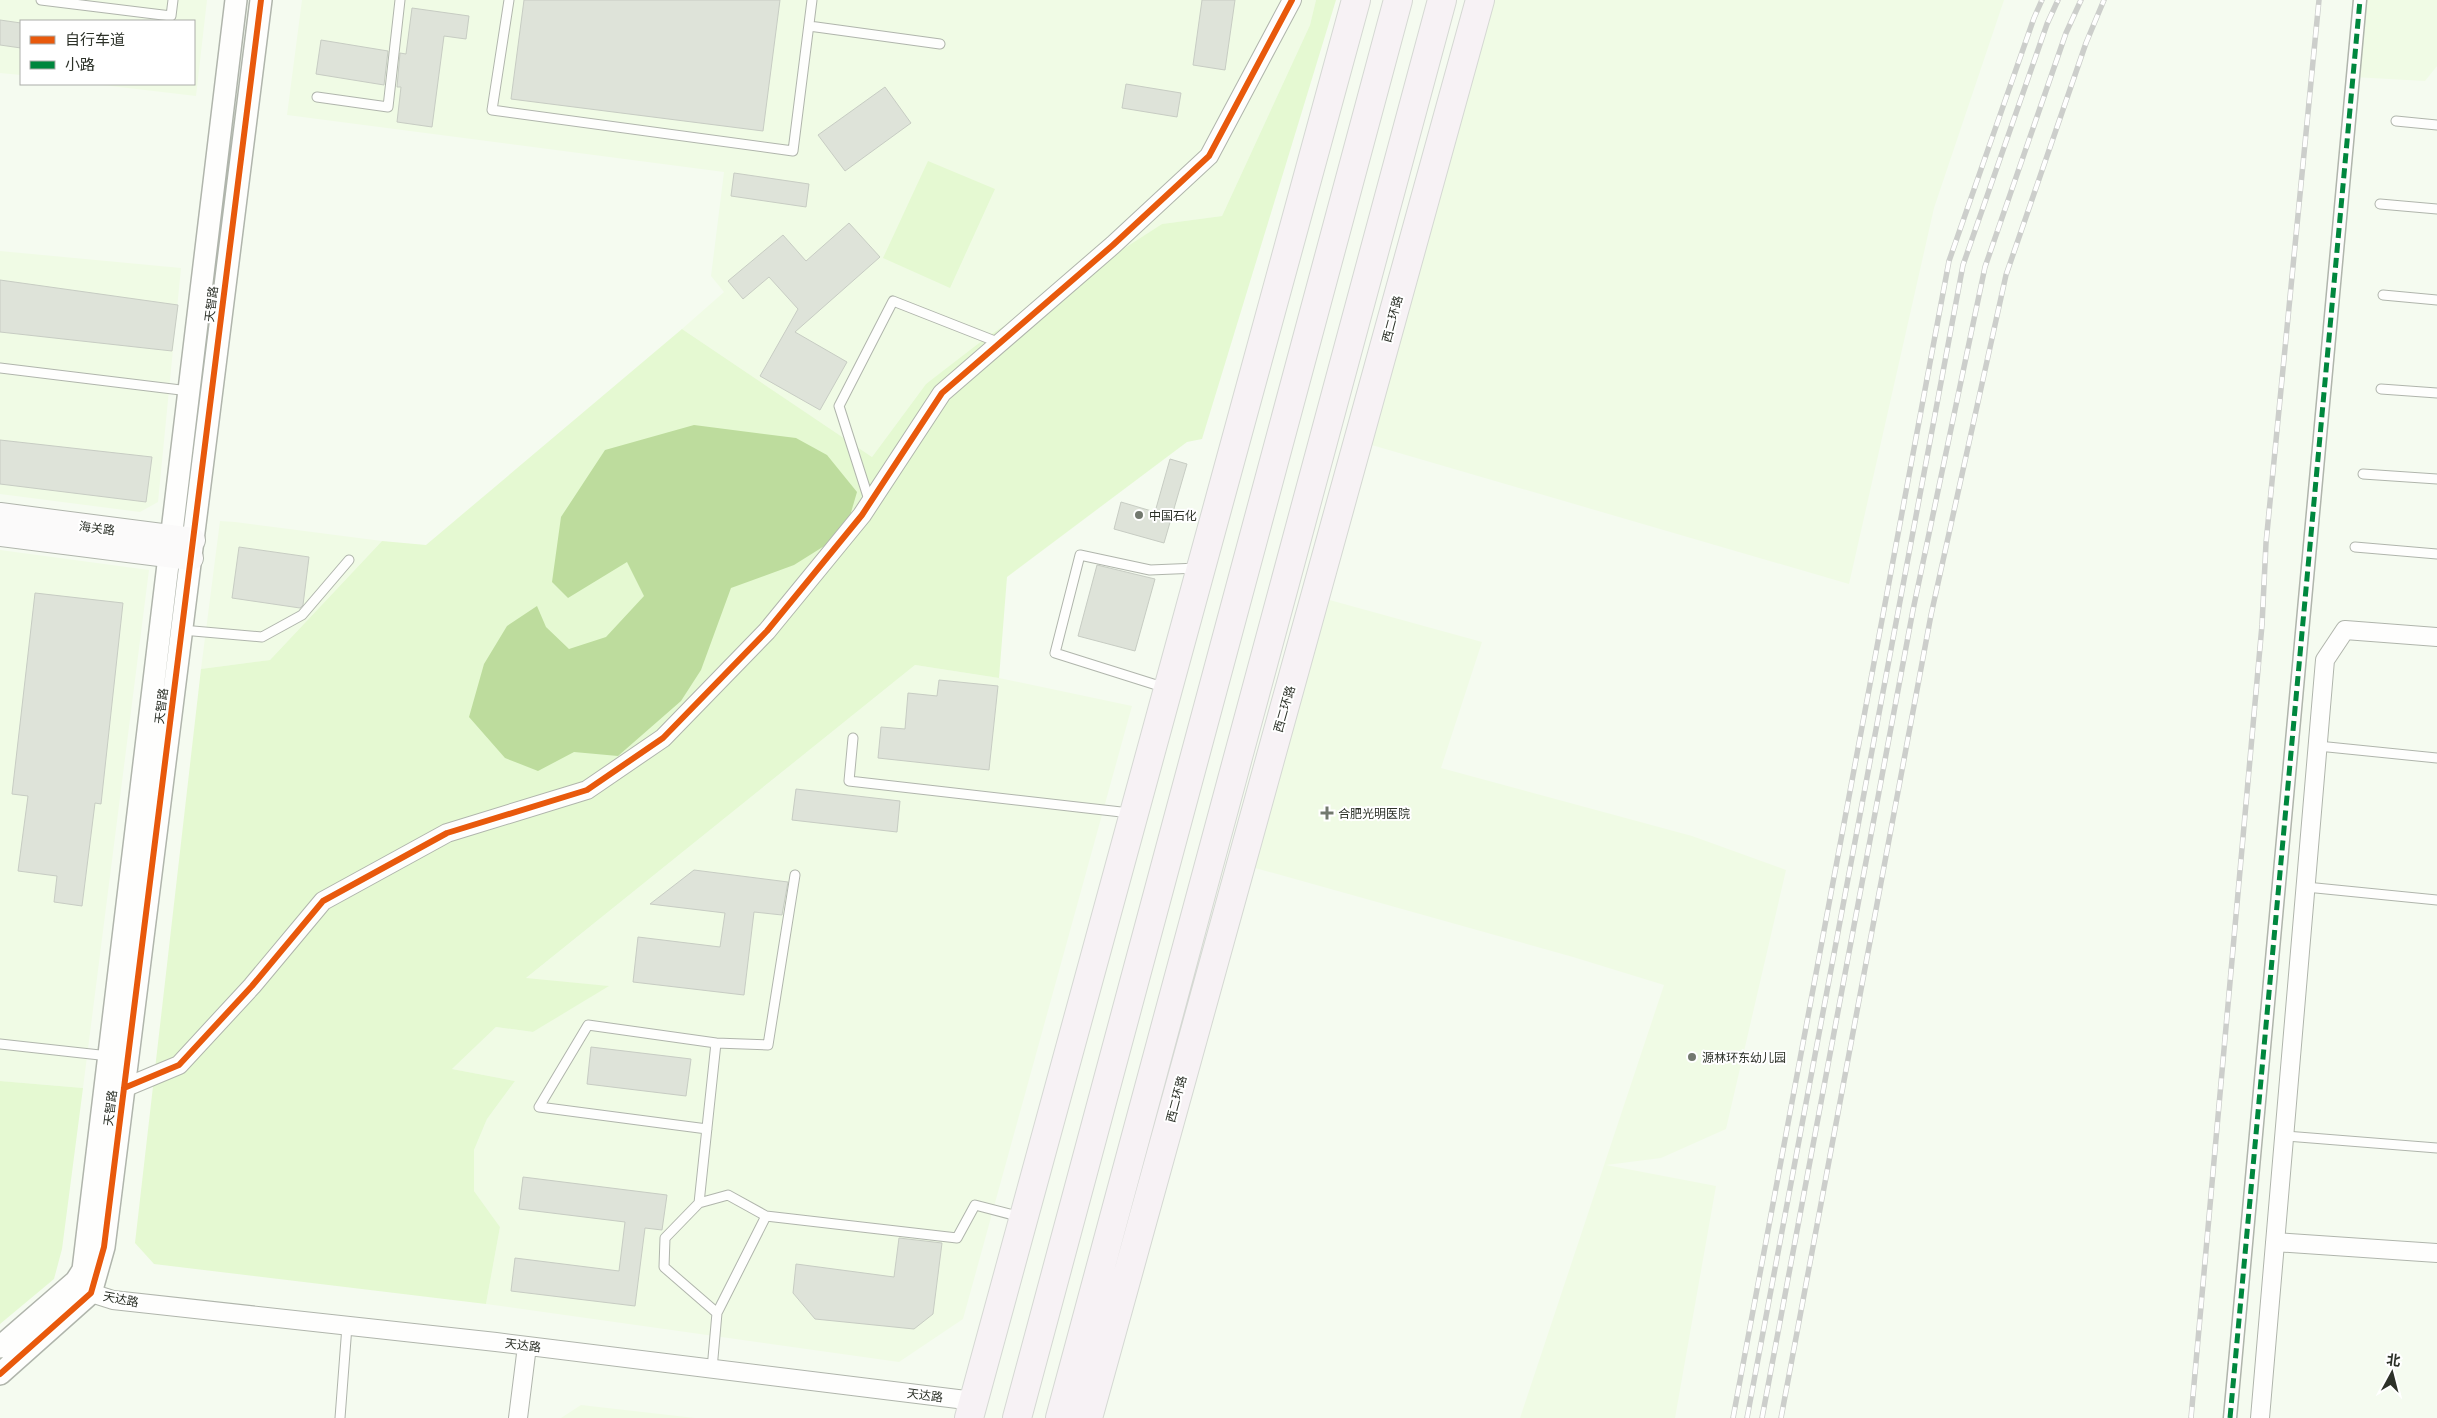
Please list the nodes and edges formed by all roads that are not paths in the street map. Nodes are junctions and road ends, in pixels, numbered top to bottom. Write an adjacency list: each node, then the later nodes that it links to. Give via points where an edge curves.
1 (41, 0): 2 (lane, via 171,16)
2 (173, 0)
3 (236, 0): 26 (street, 天智路)
4 (261, 0): 26 (street, 天智路)
5 (400, 0): 16 (lane, via 388,107)
6 (509, 0): 14 (lane, via 492,110 793,151)
7 (812, 0): 14 (lane)
8 (1292, 0): 23 (street, via 1209,156)
9 (1356, 0): 37 (highway)
10 (1398, 0): 70 (highway)
11 (1442, 0): 71 (highway)
12 (1480, 0): 72 (highway, 西二环路)
13 (2360, 0): 73 (street)
14 (809, 26): 15 (lane)
15 (940, 44)
16 (317, 97)
17 (2396, 121): 18 (lane)
18 (2437, 125)
19 (2380, 204): 20 (lane)
20 (2437, 209)
21 (2382, 296): 22 (lane)
22 (2437, 300)
23 (1000, 343): 30 (street, via 942,393); 30 (lane, via 893,301 839,406)
24 (0, 368): 26 (lane)
25 (2381, 388): 27 (lane)
26 (200, 393): 34 (street, 天智路)
27 (2437, 393)
28 (2363, 474): 29 (lane)
29 (2437, 479)
30 (870, 504): 51 (street, via 767,631 663,738 587,790 447,833 324,902 179,1065)
31 (0, 515): 34 (main road, 海关路)
32 (0, 534): 34 (main road, 海关路)
33 (2356, 547): 35 (lane)
34 (182, 548): 38 (street, 天智路); 50 (street, 天智路)
35 (2437, 554)
36 (349, 560): 38 (lane, via 302,615 262,637)
37 (1200, 568): 40 (highway); 40 (lane, via 1150,570 1080,555 1055,653)
38 (182, 630): 50 (street, 天智路)
39 (2437, 637): 42 (street, via 2345,630 2325,660)
40 (1168, 688): 44 (highway)
41 (854, 738): 44 (lane, via 849,781)
42 (2318, 746): 43 (lane); 46 (street)
43 (2437, 758)
44 (1133, 814): 57 (highway)
45 (795, 875): 48 (lane, via 768,1045)
46 (2306, 887): 47 (lane); 53 (street)
47 (2437, 900)
48 (716, 1043): 52 (lane); 52 (lane, via 588,1025 538,1107)
49 (0, 1044): 50 (lane)
50 (119, 1057): 51 (street, 天智路); 60 (street, 天智路, via 83,1270)
51 (124, 1088): 60 (street, 天智路, via 104,1247)
52 (707, 1129): 55 (lane)
53 (2285, 1136): 54 (lane); 58 (street)
54 (2437, 1148)
55 (699, 1202): 56 (lane, via 728,1195); 61 (lane, via 665,1238 664,1267)
56 (766, 1216): 57 (lane, via 957,1238 975,1205); 61 (lane)
57 (1023, 1218): 67 (highway)
58 (2275, 1242): 59 (street); 74 (street)
59 (2437, 1253)
60 (84, 1287): 62 (street, 天达路, via 113,1300); 64 (street, 天智路); 66 (street, 天智路)
61 (716, 1313): 65 (lane)
62 (347, 1326): 63 (street, 天达路); 68 (lane)
63 (527, 1346): 65 (street, 天达路); 69 (street)
64 (0, 1347)
65 (712, 1369): 67 (street, 天达路)
66 (0, 1374)
67 (971, 1410)
68 (340, 1418)
69 (518, 1418)
70 (1017, 1418)
71 (1060, 1418)
72 (1088, 1418)
73 (2230, 1418)
74 (2260, 1418)

